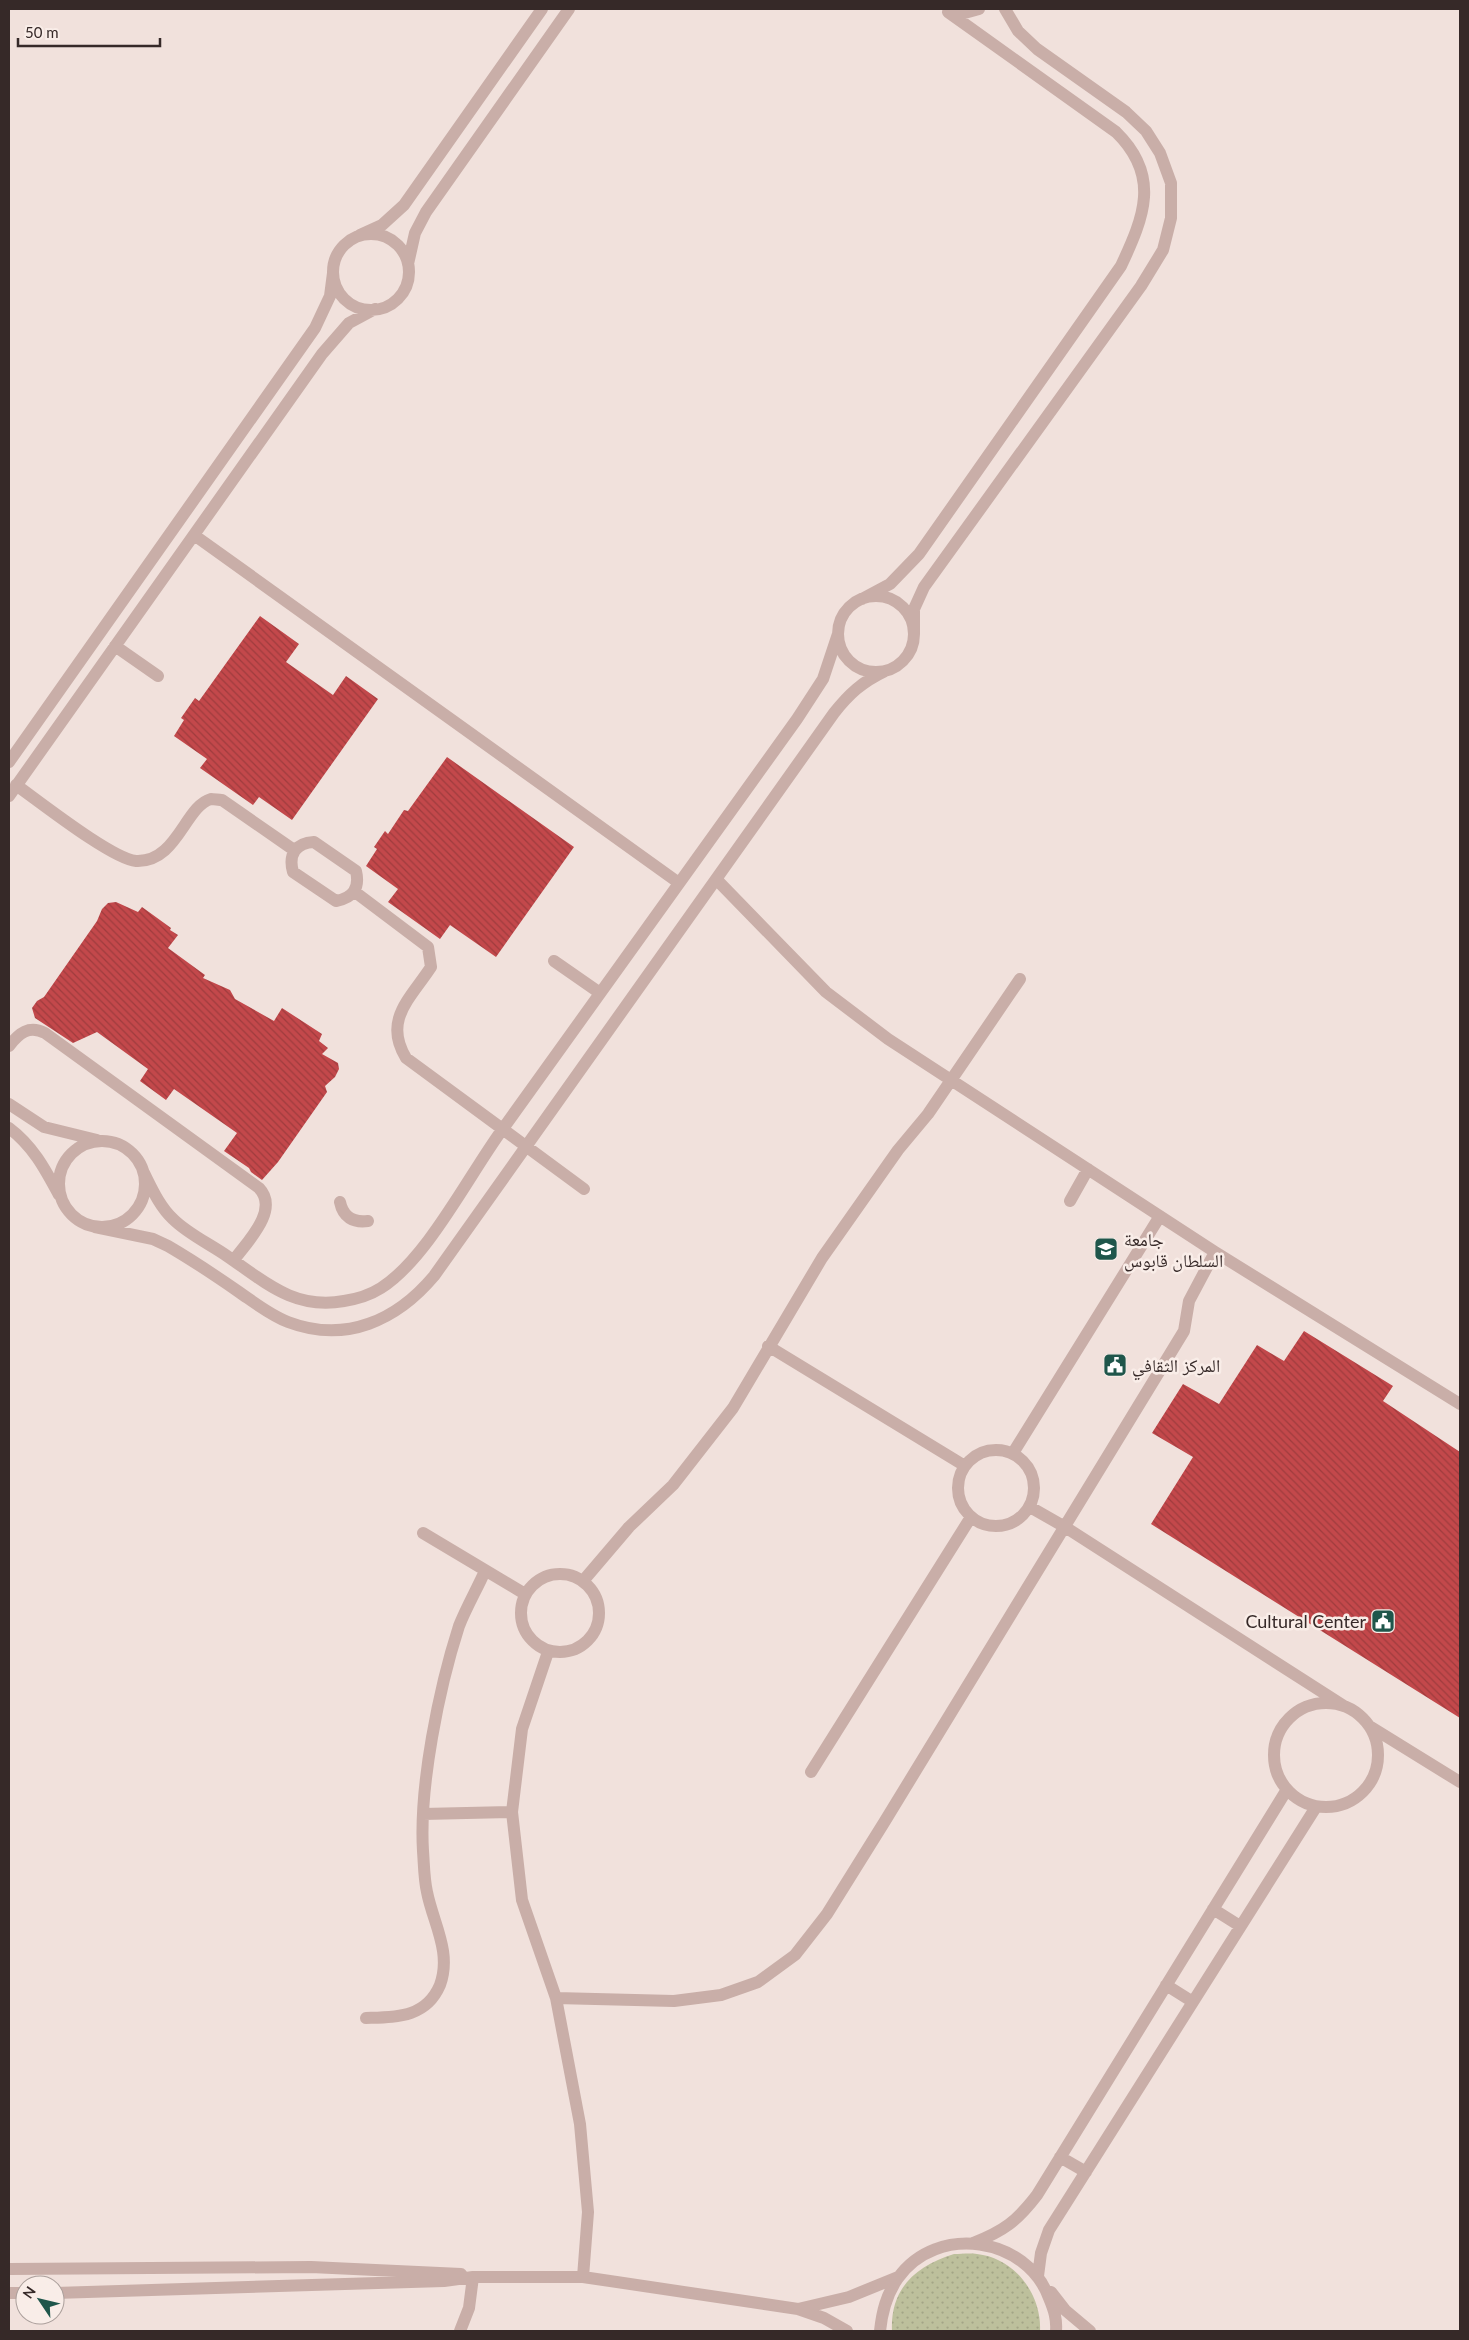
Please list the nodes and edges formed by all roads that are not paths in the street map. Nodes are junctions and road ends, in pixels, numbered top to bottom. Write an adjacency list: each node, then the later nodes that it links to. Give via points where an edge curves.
1 (542, 9): 6 (lane, via 404,205 382,225)
2 (569, 9): 7 (lane, via 426,212)
3 (979, 9): 5 (lane, via 961,14)
4 (1005, 9): 13 (lane, via 1018,31 1037,49 1102,94 1146,132 1160,153 1171,183 1171,218 1163,250 1141,286 924,587 914,609)
5 (946, 10): 11 (lane, via 1129,144 1146,190 1144,208 1121,266 919,554 890,584)
6 (360, 235): 7 (lane, via 373,234 390,239 404,252); 8 (lane, via 340,249)
7 (408, 264): 9 (lane, via 405,288 398,298 388,306)
8 (333, 273): 9 (lane, via 335,285 346,300 363,309); 17 (lane, via 330,296 315,328)
9 (376, 309): 10 (lane, via 349,323 337,335)
10 (194, 535): 14 (lane); 21 (lane)
11 (862, 599): 12 (lane, via 844,614); 13 (lane, via 874,596 897,603 906,611)
12 (838, 634): 15 (lane, via 841,651 849,662 859,669); 21 (lane, via 823,679)
13 (914, 634): 15 (lane, via 906,657)
14 (115, 646): 16 (lane); 18 (lane)
15 (885, 671): 20 (lane, via 865,680 850,692)
16 (158, 676)
17 (9, 762)
18 (12, 790): 19 (lane, via 114,854 135,861 147,860 162,852 211,799 222,800)
19 (294, 850): 22 (lane, via 303,843 314,842 356,871 358,882); 22 (lane, via 290,861 293,872 300,877 336,901)
20 (716, 880): 27 (lane, via 826,992); 32 (lane)
21 (679, 883): 25 (lane)
22 (355, 892): 30 (lane, via 428,947 431,967 397,1022 397,1044 406,1058)
23 (554, 961): 25 (lane)
24 (1020, 979): 27 (lane)
25 (600, 993): 30 (lane)
26 (9, 1046): 43 (lane, via 26,1030 45,1034 259,1188 266,1199 266,1214)
27 (950, 1080): 33 (lane); 44 (lane, via 822,1258)
28 (9, 1104): 31 (lane, via 44,1127)
29 (9, 1128): 38 (lane, via 42,1162)
30 (502, 1129): 32 (lane); 43 (lane, via 423,1246 400,1274 380,1290 357,1299 329,1304 310,1303 270,1287)
31 (99, 1141): 34 (lane, via 114,1142 127,1149 138,1160); 38 (lane, via 84,1145 64,1164 59,1190)
32 (526, 1147): 35 (lane); 41 (lane, via 416,1298 395,1313 354,1328 329,1330 289,1322 268,1312 168,1246 152,1239)
33 (1088, 1169): 36 (lane); 39 (lane)
34 (144, 1173): 41 (lane, via 145,1188 141,1202 132,1215 121,1222); 43 (lane, via 174,1220)
35 (584, 1189)
36 (1070, 1201)
37 (340, 1202): 40 (lane, via 349,1218)
38 (64, 1203): 41 (lane, via 71,1214)
39 (1160, 1216): 42 (lane); 46 (lane)
40 (368, 1221)
41 (95, 1227)
42 (1215, 1252): 45 (lane); 50 (lane, via 1189,1300 1184,1331)
43 (234, 1260)
44 (768, 1346): 47 (lane); 53 (lane, via 733,1408 674,1485 629,1527)
45 (1460, 1404)
46 (1013, 1453): 47 (lane, via 986,1451); 48 (lane, via 1033,1476 1034,1492)
47 (964, 1466): 49 (lane, via 958,1488 964,1509)
48 (1030, 1507): 49 (lane, via 1015,1521 996,1527); 50 (lane)
49 (971, 1517): 58 (lane)
50 (1065, 1527): 56 (lane); 67 (lane, via 827,1914 795,1955 758,1982 721,1995 674,2001)
51 (423, 1533): 52 (lane)
52 (485, 1571): 54 (lane); 63 (lane, via 460,1626 437,1711)
53 (583, 1581): 54 (lane, via 571,1575 545,1576); 55 (lane, via 593,1591 598,1604 595,1631 575,1650)
54 (525, 1594): 55 (lane, via 520,1607 520,1621 535,1645)
55 (548, 1652): 62 (lane, via 522,1729)
56 (1344, 1706): 57 (lane, via 1358,1713); 60 (lane, via 1327,1703 1309,1706 1293,1715 1281,1729 1274,1746 1274,1764)
57 (1370, 1727): 59 (lane); 61 (lane, via 1377,1743 1378,1760 1374,1777 1364,1792 1333,1808)
58 (810, 1772)
59 (1460, 1782)
60 (1286, 1791): 61 (lane, via 1303,1803); 64 (lane)
61 (1316, 1807): 65 (lane)
62 (512, 1812): 63 (lane); 67 (lane, via 522,1900)
63 (423, 1814): 69 (lane, via 427,1893 444,1955 440,1984 430,2000 414,2013)
64 (1213, 1910): 65 (lane); 66 (lane)
65 (1240, 1926): 68 (lane)
66 (1166, 1985): 68 (lane); 70 (lane)
67 (556, 1998): 75 (lane, via 581,2134 588,2212)
68 (1193, 2002): 71 (lane)
69 (366, 2018)
70 (1060, 2157): 71 (lane); 72 (lane, via 1020,2217 998,2233)
71 (1086, 2172): 77 (lane, via 1049,2230 1041,2253)
72 (973, 2243): 76 (lane, via 936,2250 919,2258); 77 (lane, via 998,2248 1020,2259)
73 (9, 2269): 74 (lane, via 311,2267)
74 (473, 2276): 75 (lane); 78 (lane, via 444,2281); 80 (lane, via 469,2308)
75 (583, 2277): 79 (lane)
76 (898, 2277): 79 (lane, via 849,2296); 82 (lane, via 883,2306)
77 (1041, 2280): 83 (lane, via 1057,2320); 84 (lane, via 1065,2310)
78 (65, 2293)
79 (798, 2309): 81 (lane)
80 (460, 2331)
81 (847, 2331)
82 (880, 2331)
83 (1056, 2331)
84 (1090, 2331)

